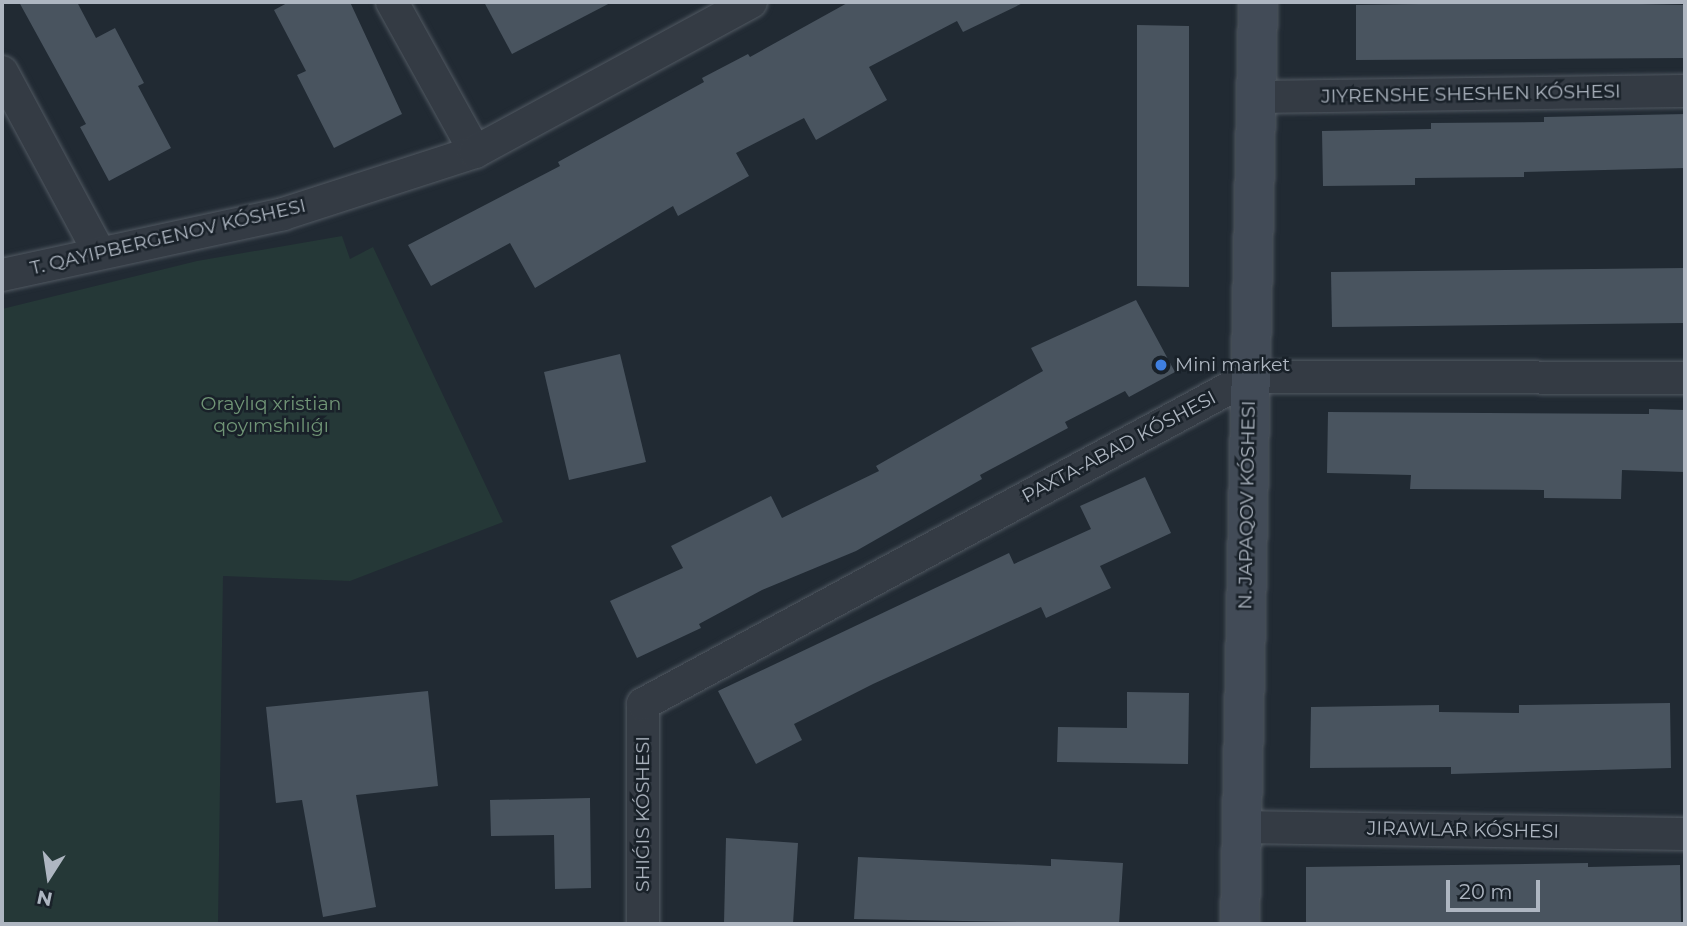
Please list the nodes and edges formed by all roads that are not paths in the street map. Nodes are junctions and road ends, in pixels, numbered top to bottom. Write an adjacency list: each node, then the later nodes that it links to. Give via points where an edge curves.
1 (392, 2): 7 (street)
2 (751, 2): 7 (street)
3 (1258, 2): 6 (main road, N. JAPAQOV KÓSHESI)
4 (2, 72): 8 (street)
5 (1685, 91): 6 (street, JIYRENSHE SHESHEN KÓSHESI)
6 (1256, 97): 10 (main road, N. JAPAQOV KÓSHESI)
7 (475, 152): 8 (street, via 283,214)
8 (99, 253): 9 (street)
9 (2, 275)
10 (1250, 377): 11 (street, PAXTA-ABAD KÓSHESI); 12 (main road, N. JAPAQOV KÓSHESI); 14 (street, PAXTA-ABAD KÓSHESI, via 643,704)
11 (1685, 378)
12 (1240, 827): 13 (street); 15 (main road, N. JAPAQOV KÓSHESI)
13 (1685, 834)
14 (643, 924)
15 (1240, 924)

